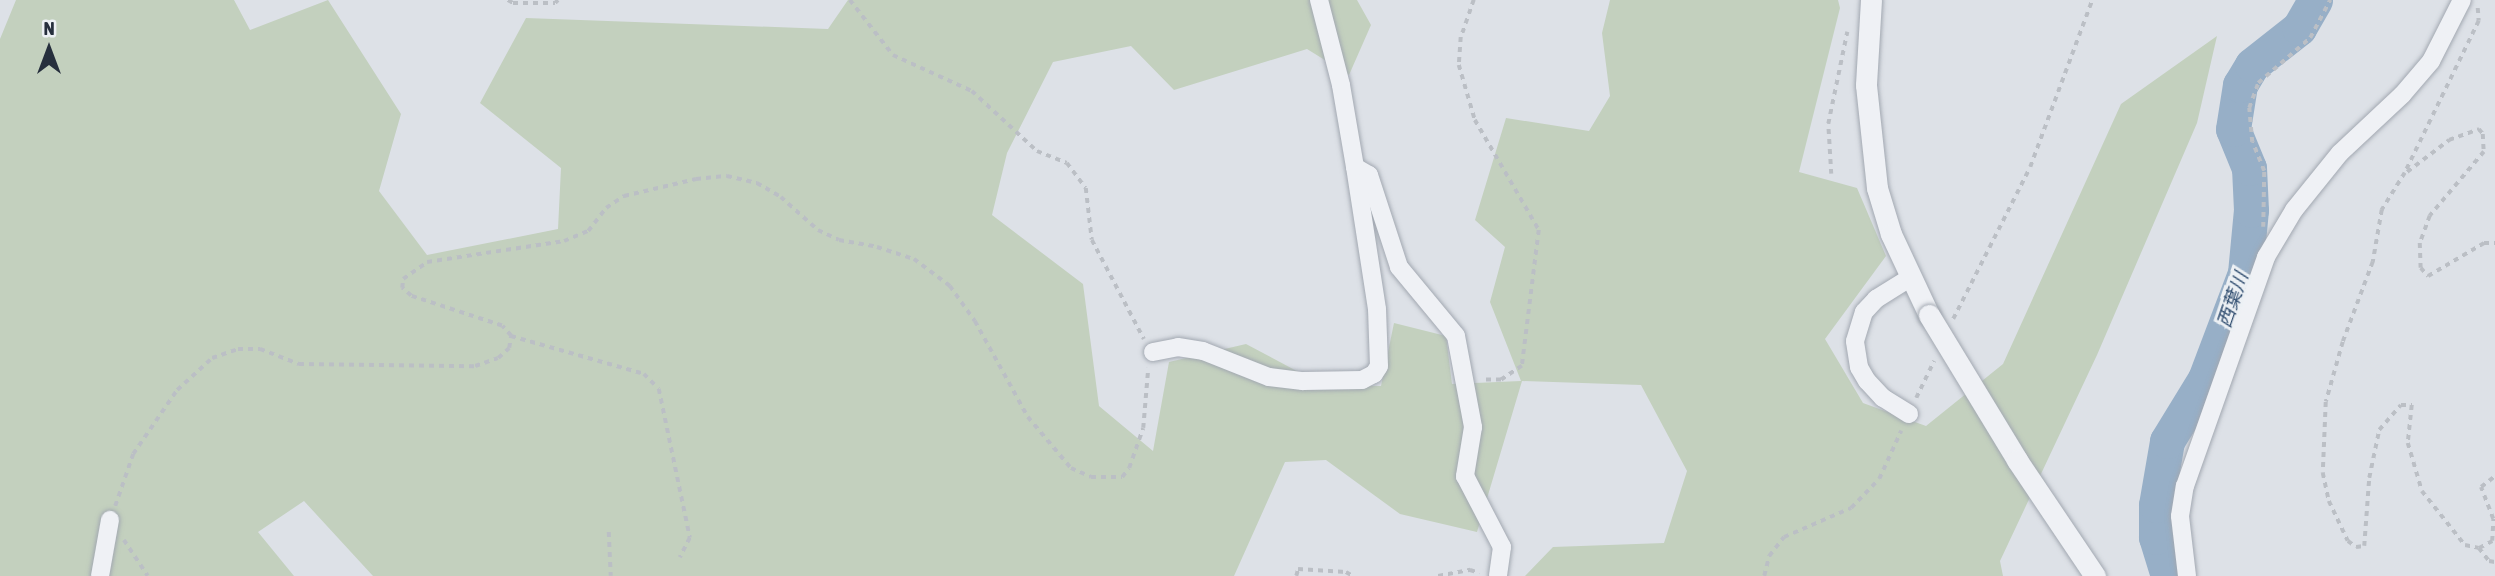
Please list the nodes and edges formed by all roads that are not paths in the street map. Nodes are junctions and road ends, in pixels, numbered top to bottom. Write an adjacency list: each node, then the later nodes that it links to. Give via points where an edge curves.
1 (1319, 0): 4 (street, via 1341,85)
2 (2462, 0): 12 (street, via 2431,61 2340,153 2294,210 2266,257 2185,486 2180,516)
3 (1870, 3): 5 (street, via 1866,85 1877,188)
4 (1355, 167): 6 (street, via 1377,309 1380,355 1374,374 1362,380 1303,381 1269,377 1203,351 1178,347); 10 (street, via 1369,176 1399,267 1456,336 1474,427 1465,476 1502,547)
5 (1909, 278): 7 (street, via 1864,312 1855,341 1859,367 1867,381); 11 (street, bridge, via 2017,460)
6 (1153, 352)
7 (1909, 414)
8 (110, 520): 9 (street)
9 (100, 576)
10 (1498, 576)
11 (2095, 576)
12 (2187, 576)

